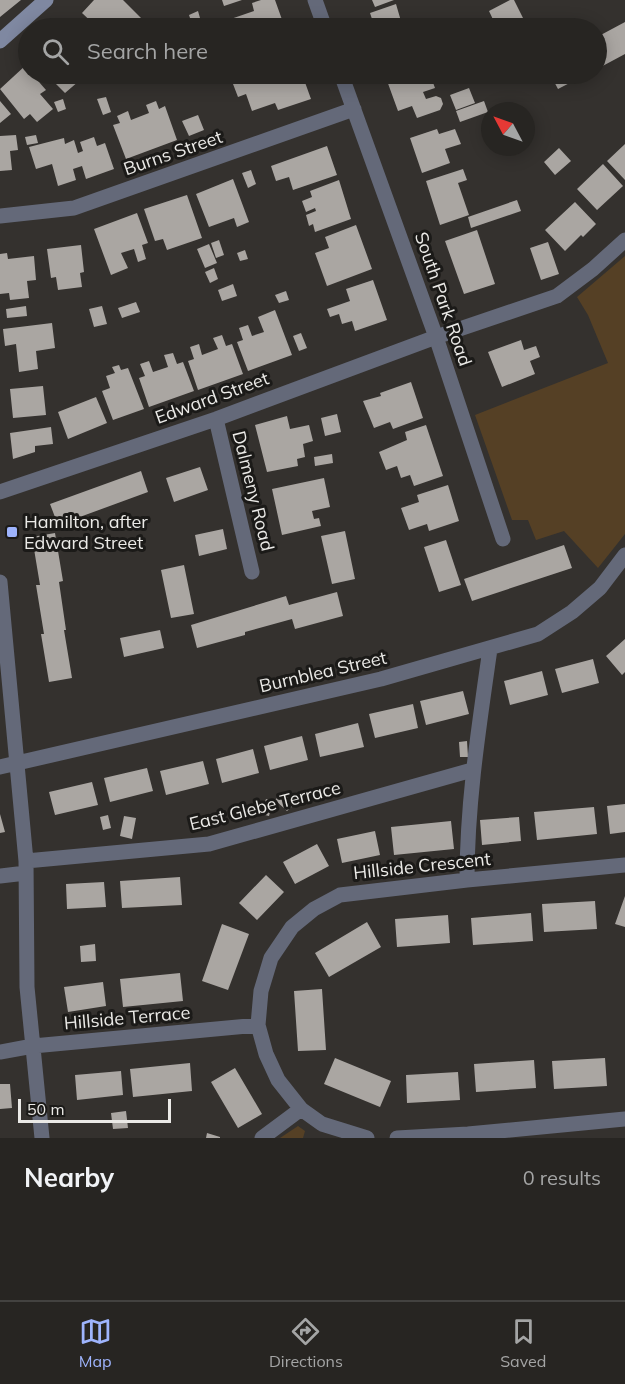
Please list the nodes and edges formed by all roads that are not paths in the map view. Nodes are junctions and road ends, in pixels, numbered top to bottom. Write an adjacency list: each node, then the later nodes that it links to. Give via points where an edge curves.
1 (46, 0): 3 (street)
2 (315, 0): 4 (street)
3 (26, 18)
4 (321, 18)
5 (18, 25): 6 (street)
6 (0, 41)
7 (345, 84): 8 (street, South Park Road)
8 (354, 109): 9 (street, Burns Street, via 74,207); 11 (street, South Park Road)
9 (0, 216)
10 (625, 240): 11 (street, Edward Street, via 557,296)
11 (436, 337): 12 (street, Edward Street); 14 (street, South Park Road)
12 (216, 419): 13 (street, Edward Street); 16 (street, Dalmeny Road)
13 (0, 492)
14 (503, 539)
15 (625, 555): 18 (street, Burnblea Street, via 600,588 572,612 538,634)
16 (252, 572)
17 (0, 582): 19 (street)
18 (490, 649): 19 (street, Burnblea Street, via 381,679); 21 (street)
19 (17, 764): 20 (street, Burnblea Street); 23 (street)
20 (0, 767)
21 (472, 770): 23 (street, East Glebe Terrace, via 209,844); 25 (street)
22 (625, 866): 25 (street, Hillside Crescent)
23 (26, 867): 24 (street, East Glebe Terrace); 27 (street, via 27,987)
24 (0, 876)
25 (467, 880): 26 (street, Hillside Crescent, via 340,895 314,909 292,927 271,958 261,991)
26 (258, 1025): 27 (street, Hillside Terrace); 29 (street, Hillside Crescent, via 278,1080)
27 (33, 1046): 28 (street, Hillside Terrace); 33 (street)
28 (0, 1052)
29 (301, 1109): 31 (street, Hillside Crescent); 34 (street)
30 (625, 1119): 32 (street)
31 (319, 1131): 35 (street, Hillside Crescent)
32 (468, 1136): 36 (street)
33 (42, 1138)
34 (262, 1138)
35 (367, 1138)
36 (396, 1138)

